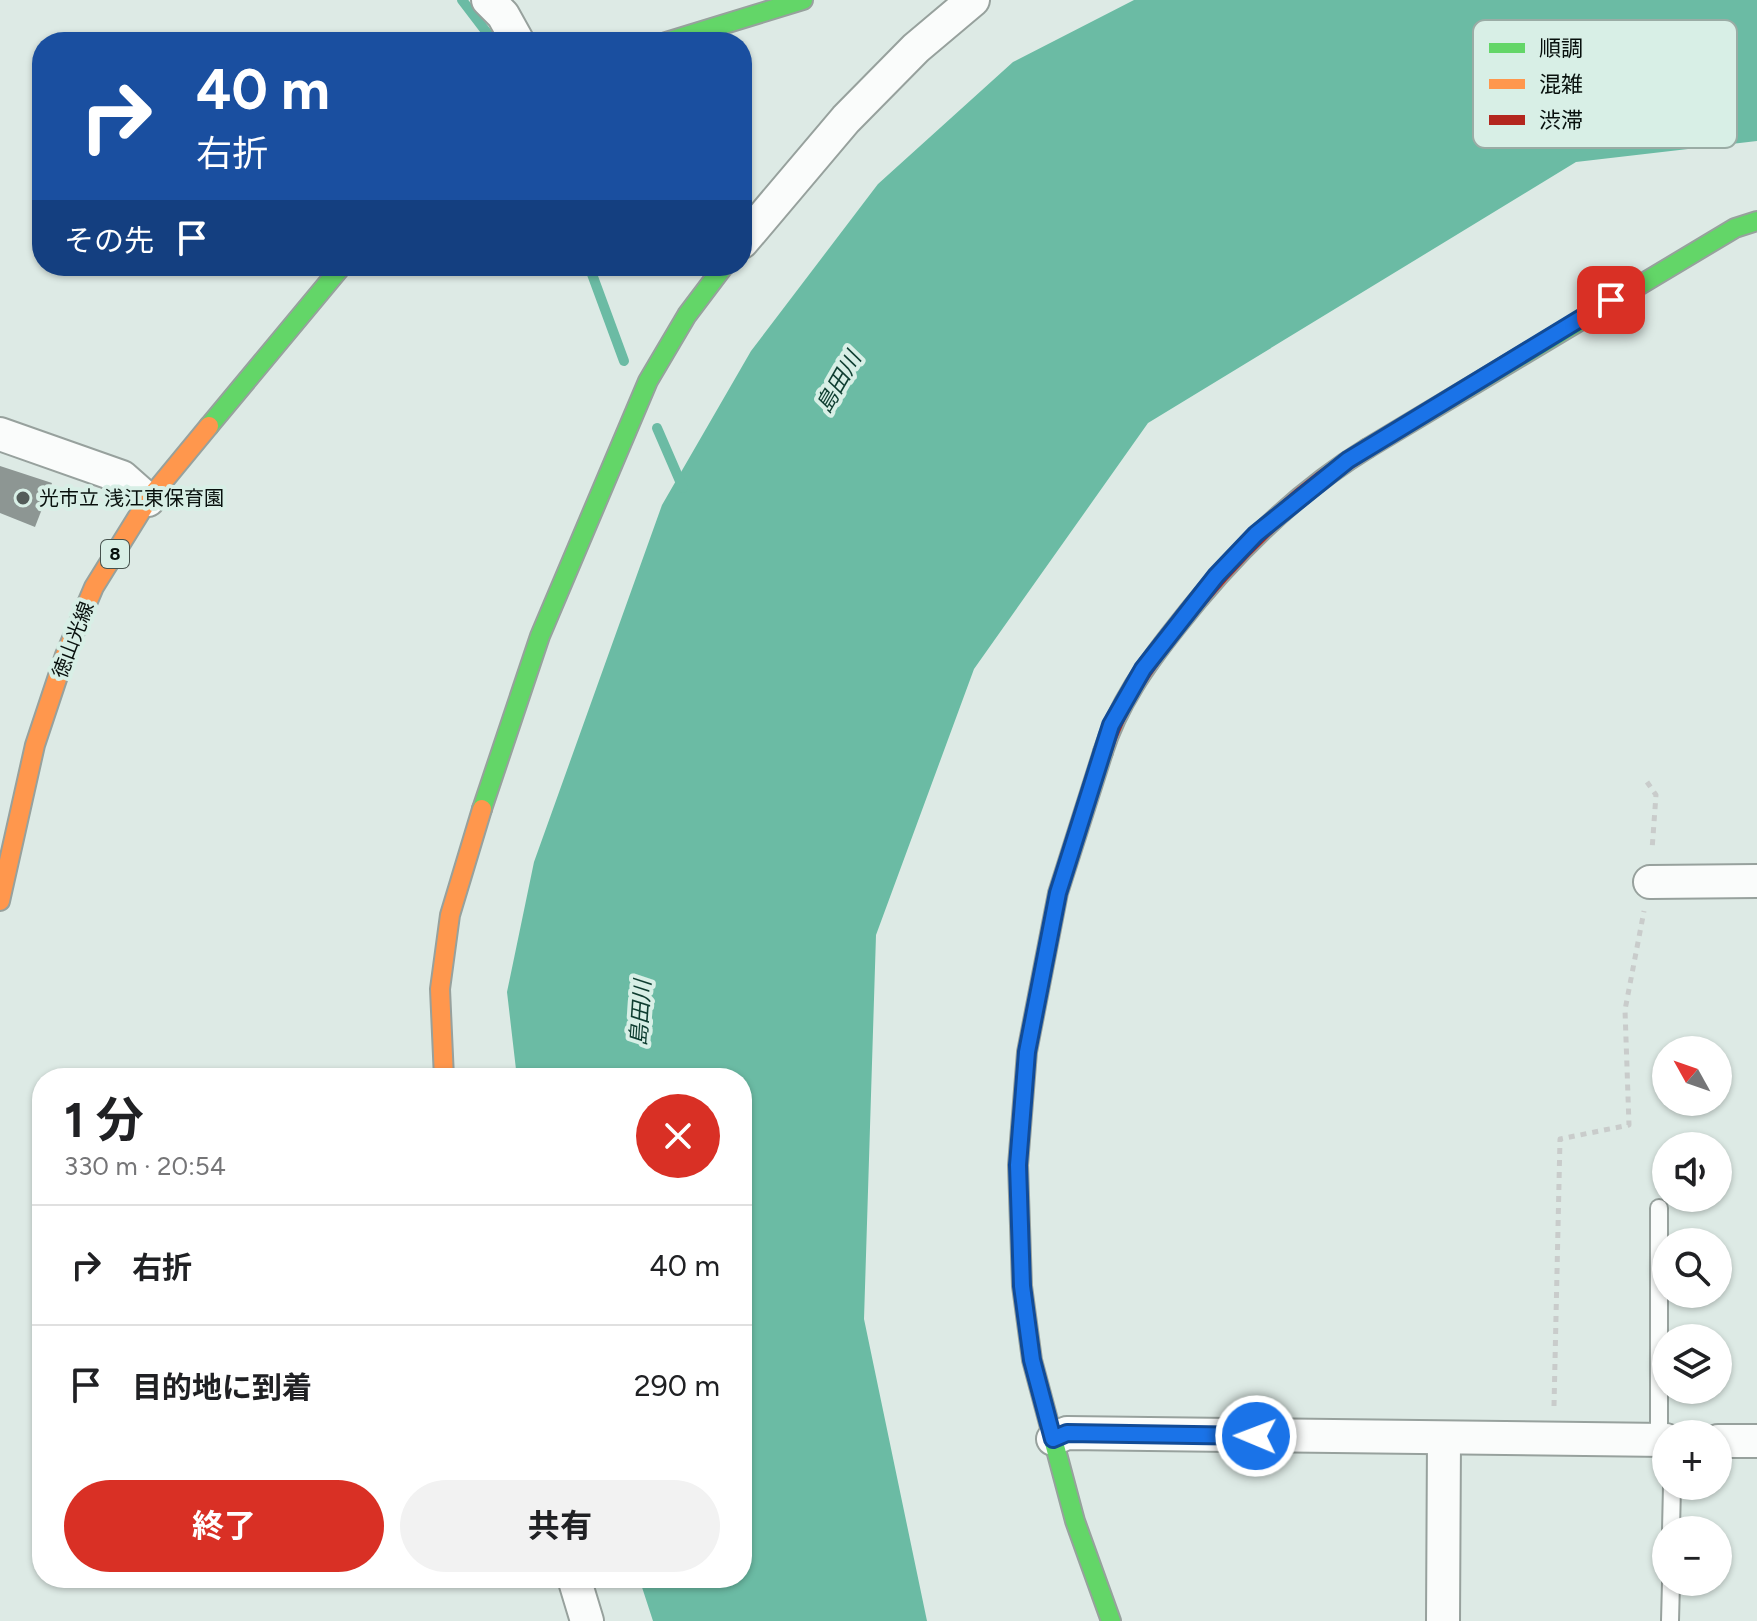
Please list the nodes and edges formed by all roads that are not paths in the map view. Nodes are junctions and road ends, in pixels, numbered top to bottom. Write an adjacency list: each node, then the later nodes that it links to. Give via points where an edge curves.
1 (488, 0): 5 (street)
2 (803, 0): 4 (street)
3 (973, 0): 8 (street, via 846,119)
4 (751, 7): 6 (street)
5 (512, 32)
6 (690, 32)
7 (1757, 221): 19 (street, via 1735,228 1611,300 1348,460 1256,534 1143,669 1111,725 1058,893 1027,1052 1018,1165 1022,1286 1032,1360)
8 (752, 230)
9 (334, 276): 12 (street, 徳山光線 / 8)
10 (716, 276): 16 (street, via 648,381 540,636 450,915 440,989)
11 (0, 434): 12 (street, via 122,477)
12 (148, 500): 15 (street, 徳山光線 / 8, via 94,587 65,655 35,745)
13 (1757, 881): 14 (street)
14 (1650, 882)
15 (1, 884)
16 (443, 1068)
17 (1659, 1212): 18 (lane)
18 (1662, 1420)
19 (1053, 1439): 20 (street, via 1067,1433); 27 (street)
20 (1444, 1439): 21 (street); 28 (street)
21 (1652, 1440)
22 (1732, 1441): 23 (street)
23 (1757, 1441)
24 (577, 1588): 26 (street)
25 (1671, 1596): 29 (lane)
26 (587, 1621)
27 (1111, 1621)
28 (1443, 1621)
29 (1670, 1621)

